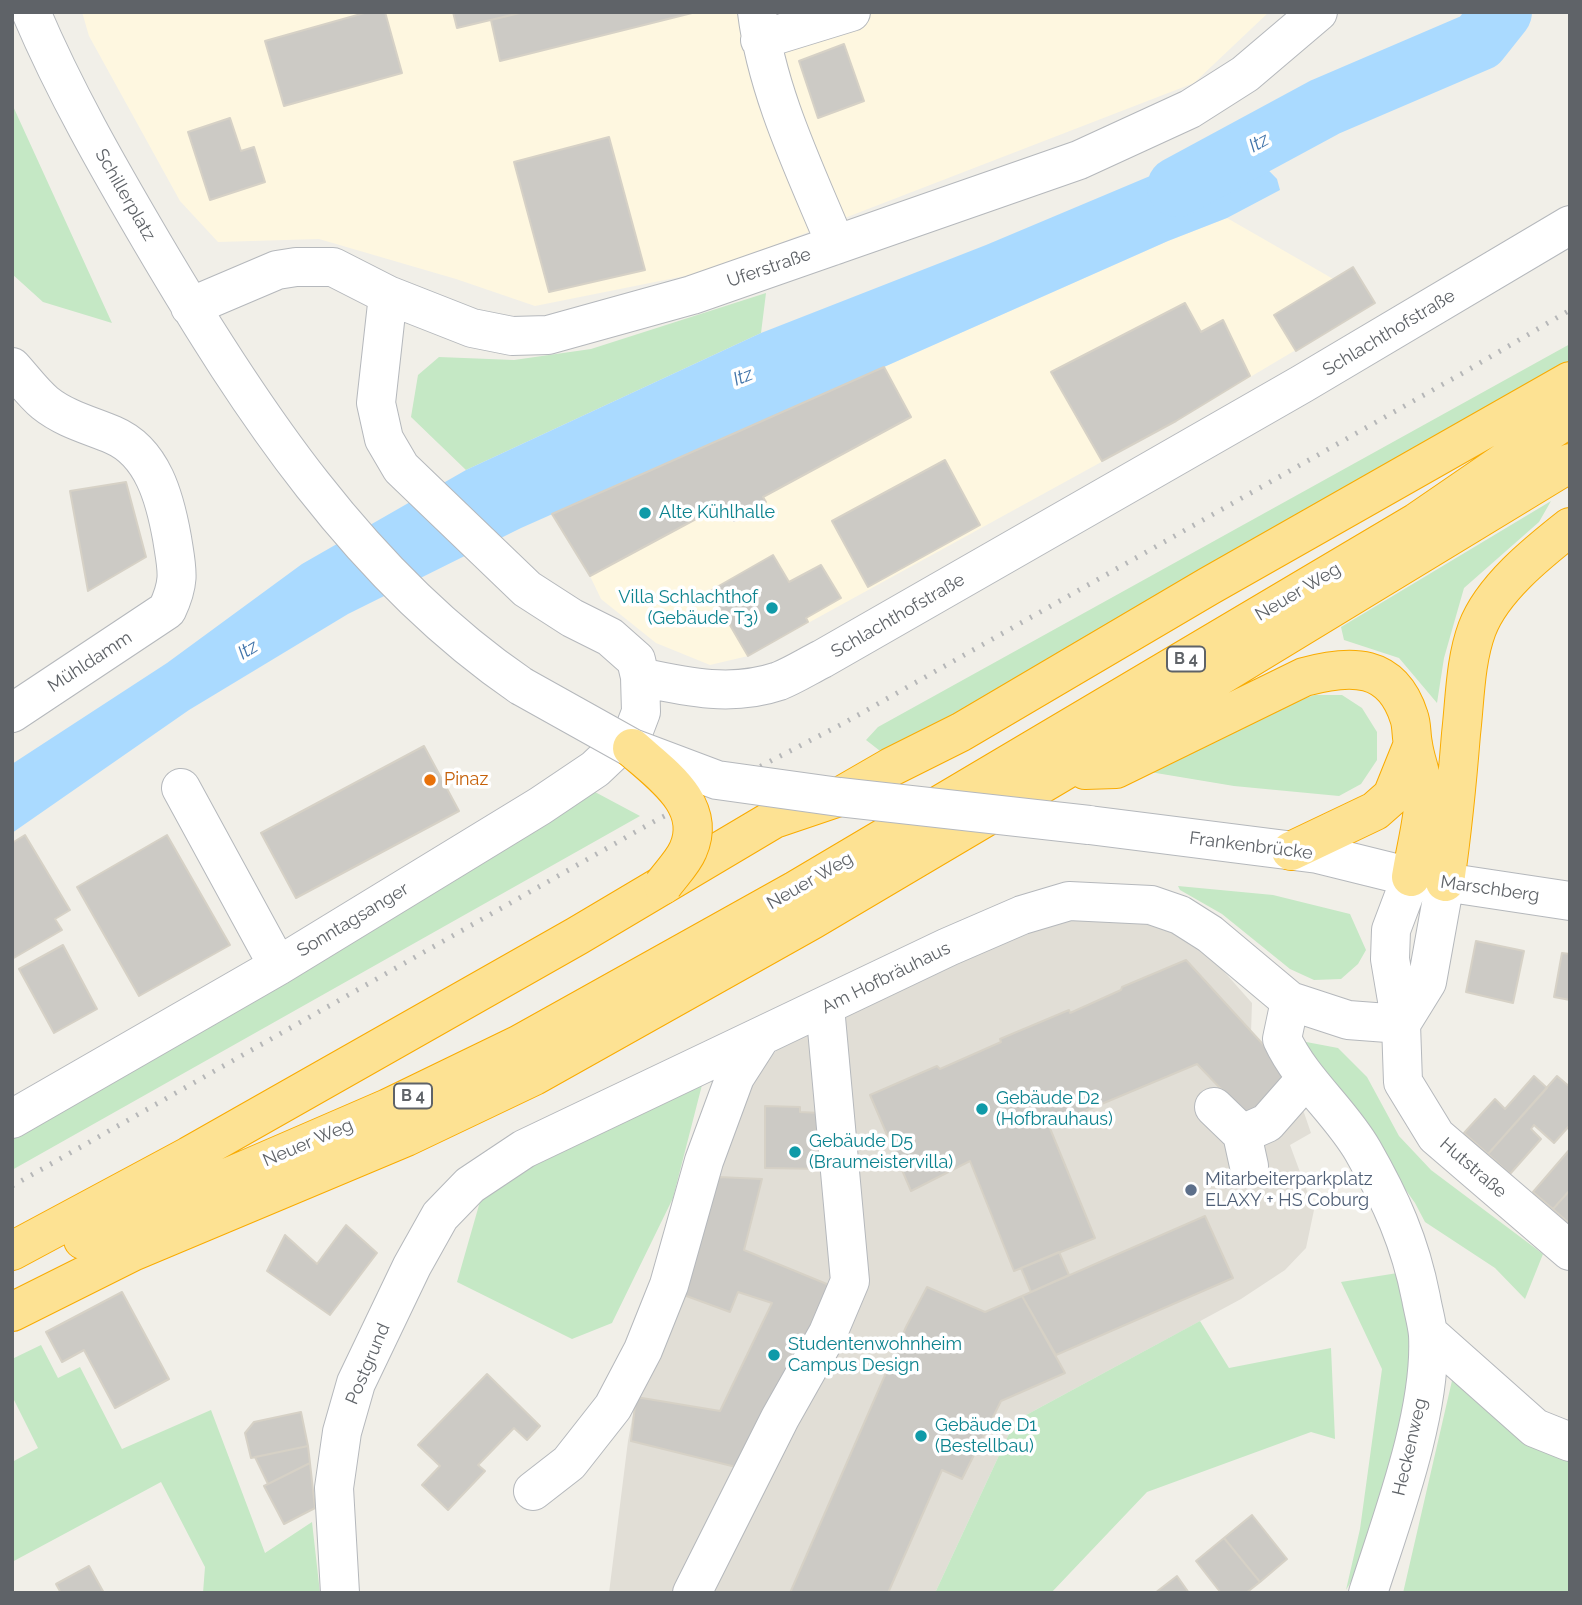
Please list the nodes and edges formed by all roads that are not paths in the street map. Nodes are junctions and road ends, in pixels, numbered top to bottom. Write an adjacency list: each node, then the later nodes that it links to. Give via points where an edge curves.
1 (31, 12): 8 (street, Schillerplatz, via 51,60 112,174)
2 (851, 12): 4 (street)
3 (1318, 12): 6 (street, Uferstraße, via 1245,74 1190,109 1079,160)
4 (759, 26): 6 (street, via 794,145)
5 (1570, 225): 15 (street, Schlachthofstraße, via 1278,398 778,681 734,690 693,689)
6 (836, 245): 7 (street, Uferstraße, via 692,295 548,335 512,336 472,328)
7 (388, 295): 8 (street, Uferstraße, via 333,267 296,267 277,270); 15 (street, via 376,403 383,439 401,468 527,589 610,637 636,660)
8 (190, 307): 12 (street, Schillerplatz)
9 (12, 367): 16 (street, Mühldamm, via 45,403 79,424 128,444 148,464 167,506 178,575 167,611)
10 (1570, 381): 21 (highway, via 961,732)
11 (1570, 417): 37 (highway, Neuer Weg / B 4, via 1417,522 796,890 520,1044 388,1108)
12 (291, 458): 18 (street, Frankenbrücke, bridge, via 369,553 480,658)
13 (1570, 463): 19 (highway, Neuer Weg / B 4)
14 (1570, 527): 23 (highway, via 1533,556 1494,600 1477,628 1467,676 1454,820)
15 (640, 677): 26 (street, Sonntagsanger, via 641,712 633,733 595,769)
16 (12, 713)
17 (1413, 744): 19 (highway, via 1401,696 1381,676 1356,668 1334,669 1304,677 1116,769); 22 (highway, via 1392,796 1375,811); 23 (highway, via 1424,794)
18 (632, 748): 21 (street, Frankenbrücke, bridge, via 717,780); 24 (highway, bridge, via 684,798 694,820 688,851)
19 (1062, 772): 38 (highway, Neuer Weg / B 4, via 812,920 534,1076 406,1136 132,1252)
20 (181, 788): 26 (street)
21 (839, 797): 22 (street, Frankenbrücke, bridge); 24 (highway, bridge, via 774,820)
22 (1291, 851): 23 (street, Frankenbrücke)
23 (1428, 880): 25 (street, Marschberg); 29 (street, Hutstraße, via 1391,930 1390,958)
24 (663, 885): 34 (highway, via 189,1156)
25 (1570, 901)
26 (278, 966): 33 (street, Sonntagsanger)
27 (1290, 1001): 28 (street, Am Hofbräuhaus, via 1210,934 1180,915 1151,905 1069,901 1022,915 948,947); 29 (street, Am Hofbräuhaus, via 1348,1020); 31 (street, Heckenweg, via 1282,1039)
28 (825, 1007): 30 (street, Am Hofbräuhaus); 43 (street, via 850,1281 828,1333)
29 (1401, 1024): 35 (street, Hutstraße, via 1403,1082 1436,1136)
30 (760, 1038): 36 (street, Am Hofbräuhaus, via 513,1156 470,1185 440,1216); 41 (street, via 735,1077 704,1161 669,1285 643,1350 613,1407 569,1463)
31 (1308, 1081): 32 (street, via 1245,1150); 39 (street, Heckenweg, via 1360,1147 1391,1201 1414,1261)
32 (1214, 1107)
33 (12, 1119)
34 (12, 1251)
35 (1570, 1251)
36 (412, 1266): 42 (street, Postgrund, via 356,1383 342,1432 334,1488)
37 (12, 1274)
38 (12, 1312)
39 (1428, 1333): 40 (street, via 1535,1428); 44 (street, Heckenweg, via 1419,1419)
40 (1570, 1442)
41 (533, 1491)
42 (340, 1593)
43 (692, 1593)
44 (1368, 1593)

